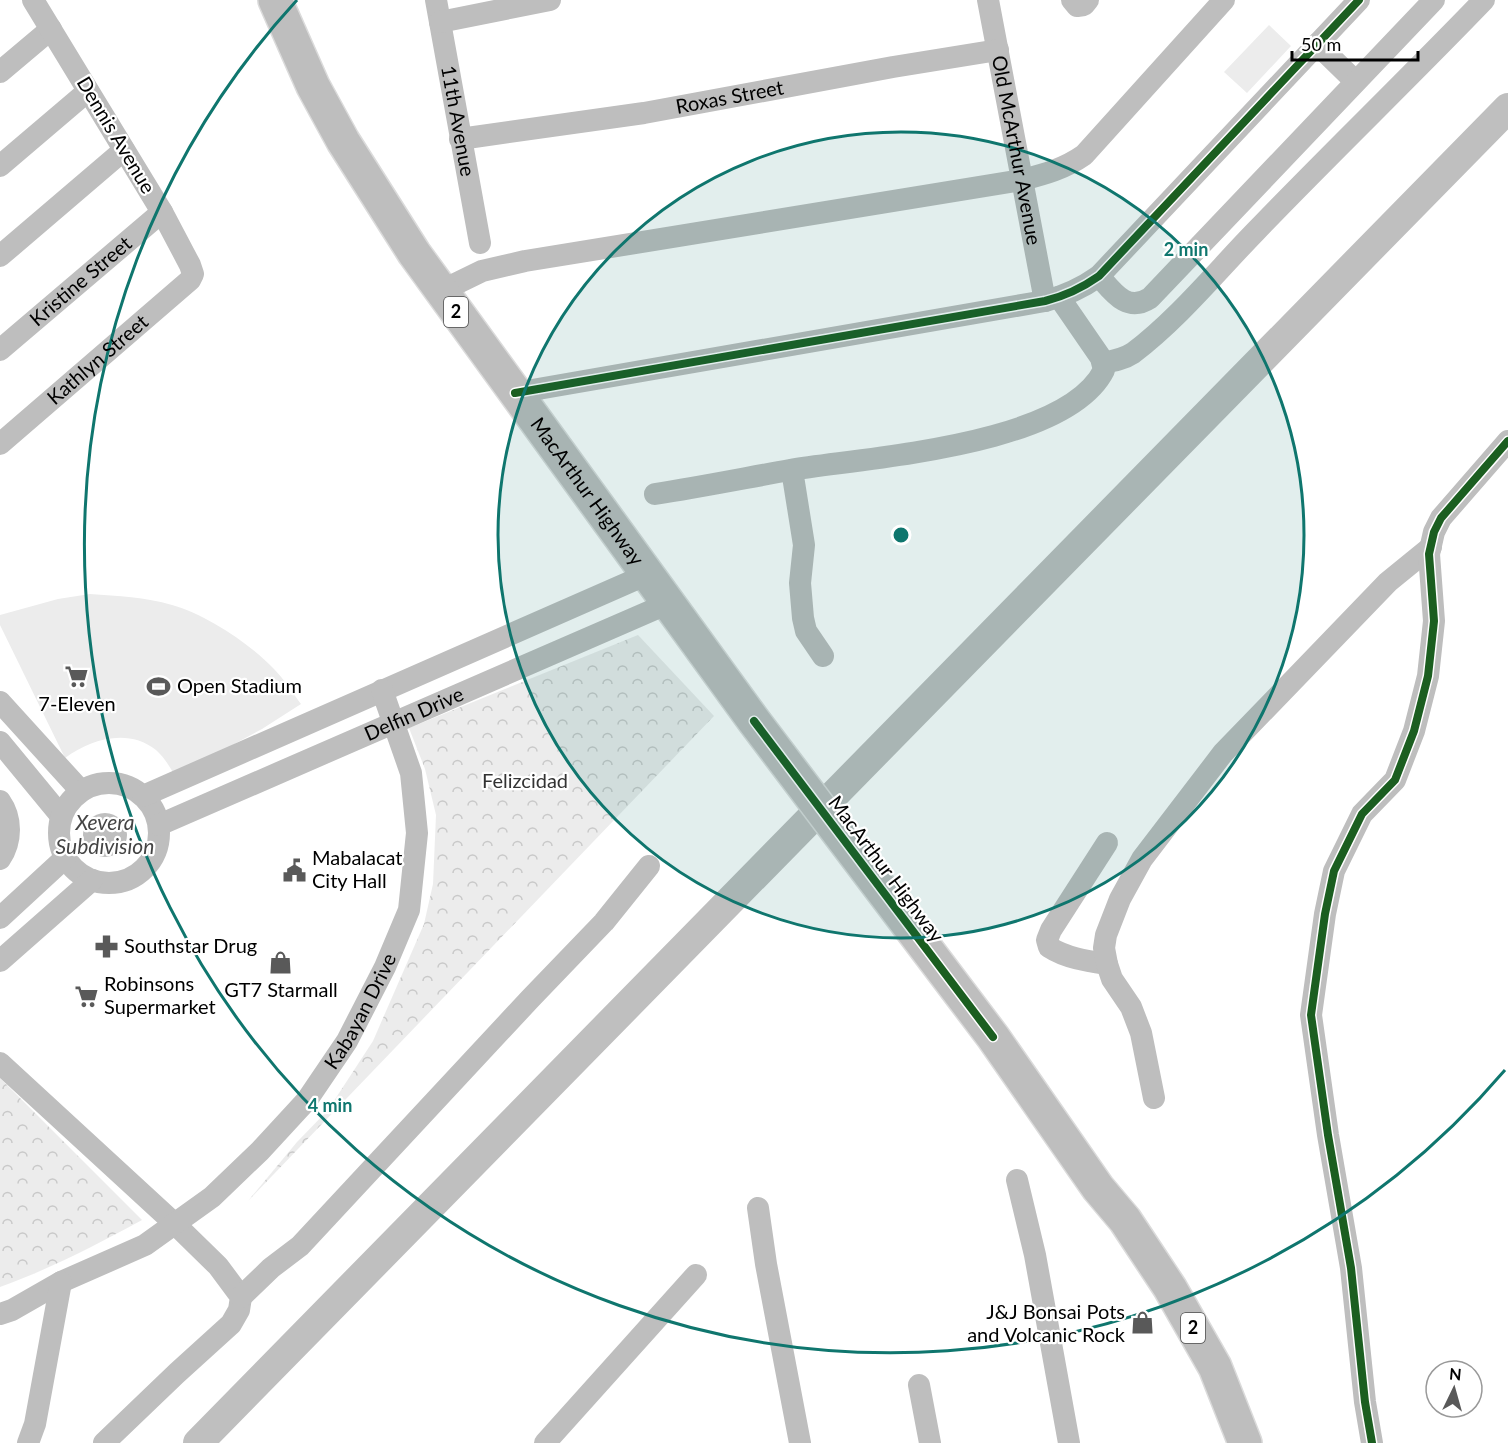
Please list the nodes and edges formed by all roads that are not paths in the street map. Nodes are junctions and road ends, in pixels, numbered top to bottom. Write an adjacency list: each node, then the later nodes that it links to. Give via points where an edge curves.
1 (33, 0): 11 (street, Dennis Avenue)
2 (275, 0): 26 (highway, MacArthur Highway / 2, via 313,86 343,141)
3 (550, 0): 9 (street)
4 (988, 0): 13 (street, Old McArthur Avenue)
5 (1224, 0): 20 (street, via 1084,155 1056,171)
6 (1359, 0): 12 (street)
7 (1434, 0): 15 (street)
8 (1484, 0): 29 (street, via 1178,312 1131,354)
9 (515, 3): 10 (street)
10 (438, 11): 17 (street, 11th Avenue)
11 (51, 29): 14 (street); 16 (street, Dennis Avenue)
12 (1317, 44): 15 (street); 25 (street)
13 (998, 50): 17 (street, Roxas Street, via 644,113); 20 (street, Old McArthur Avenue)
14 (0, 72)
15 (1355, 81): 25 (street, via 1150,298 1142,303 1126,302)
16 (88, 91): 18 (street, Dennis Avenue); 19 (street)
17 (460, 139): 22 (street, 11th Avenue)
18 (124, 150): 21 (street, Dennis Avenue); 23 (street)
19 (0, 166)
20 (1022, 180): 26 (street, via 525,261 482,271); 27 (street, Old McArthur Avenue)
21 (162, 212): 24 (street, Dennis Avenue); 28 (street, Kristine Street)
22 (480, 243)
23 (0, 256)
24 (193, 273): 32 (street, Kathlyn Street, via 190,280)
25 (1099, 276): 27 (street)
26 (441, 291): 30 (highway, MacArthur Highway / 2)
27 (1052, 299): 29 (street); 30 (street)
28 (0, 350)
29 (1103, 363): 33 (street, via 1098,382 1072,403 1021,428 982,441)
30 (515, 393): 36 (highway, MacArthur Highway / 2)
31 (1508, 441): 35 (street, via 1441,518)
32 (0, 444)
33 (792, 470): 34 (street); 38 (street, via 804,545 802,618)
34 (655, 494)
35 (1431, 547): 55 (street, via 1388,582 1223,753 1142,859 1120,899 1106,935); 73 (street, via 1434,621 1428,676 1414,731 1395,780 1362,814 1334,871 1311,1015 1351,1268)
36 (648, 574): 37 (highway, MacArthur Highway / 2); 39 (street, Delfin Drive)
37 (669, 603): 41 (street, Delfin Drive); 72 (highway, MacArthur Highway / 2, via 1125,1220 1215,1367)
38 (823, 656)
39 (382, 690): 41 (street, Kabayan Drive); 44 (street, Delfin Drive)
40 (0, 702): 43 (street)
41 (394, 722): 47 (street, Delfin Drive); 60 (street, Kabayan Drive, via 411,773 417,833 409,910 385,967 347,1041 307,1100 212,1197)
42 (0, 742): 46 (street)
43 (81, 791): 44 (street, via 96,784 113,783); 46 (street)
44 (143, 796): 47 (street)
45 (0, 801): 50 (street, via 8,811 9,826 6,850)
46 (62, 816): 49 (street, via 58,837)
47 (159, 825): 52 (street, via 155,852 140,872 119,882)
48 (1107, 843): 55 (street, via 1047,940 1057,952)
49 (65, 858): 52 (street, via 81,875); 53 (street)
50 (0, 859)
51 (649, 866): 63 (street, via 604,922 300,1246)
52 (92, 880): 54 (street)
53 (0, 918)
54 (0, 961)
55 (1107, 964): 57 (street, via 1141,1033)
56 (0, 1063): 60 (street)
57 (1154, 1098)
58 (1017, 1180): 71 (street, via 1035,1255)
59 (758, 1208): 69 (street)
60 (175, 1224): 62 (street, Kabayan Drive, via 145,1245); 63 (street, via 218,1266)
61 (696, 1275): 68 (street)
62 (61, 1282): 64 (street, Kabayan Drive); 66 (street, via 35,1424)
63 (241, 1297): 67 (street, via 231,1324)
64 (0, 1314)
65 (920, 1385): 70 (street)
66 (28, 1443)
67 (105, 1443)
68 (545, 1443)
69 (800, 1443)
70 (930, 1443)
71 (1069, 1443)
72 (1245, 1443)
73 (1372, 1443)

